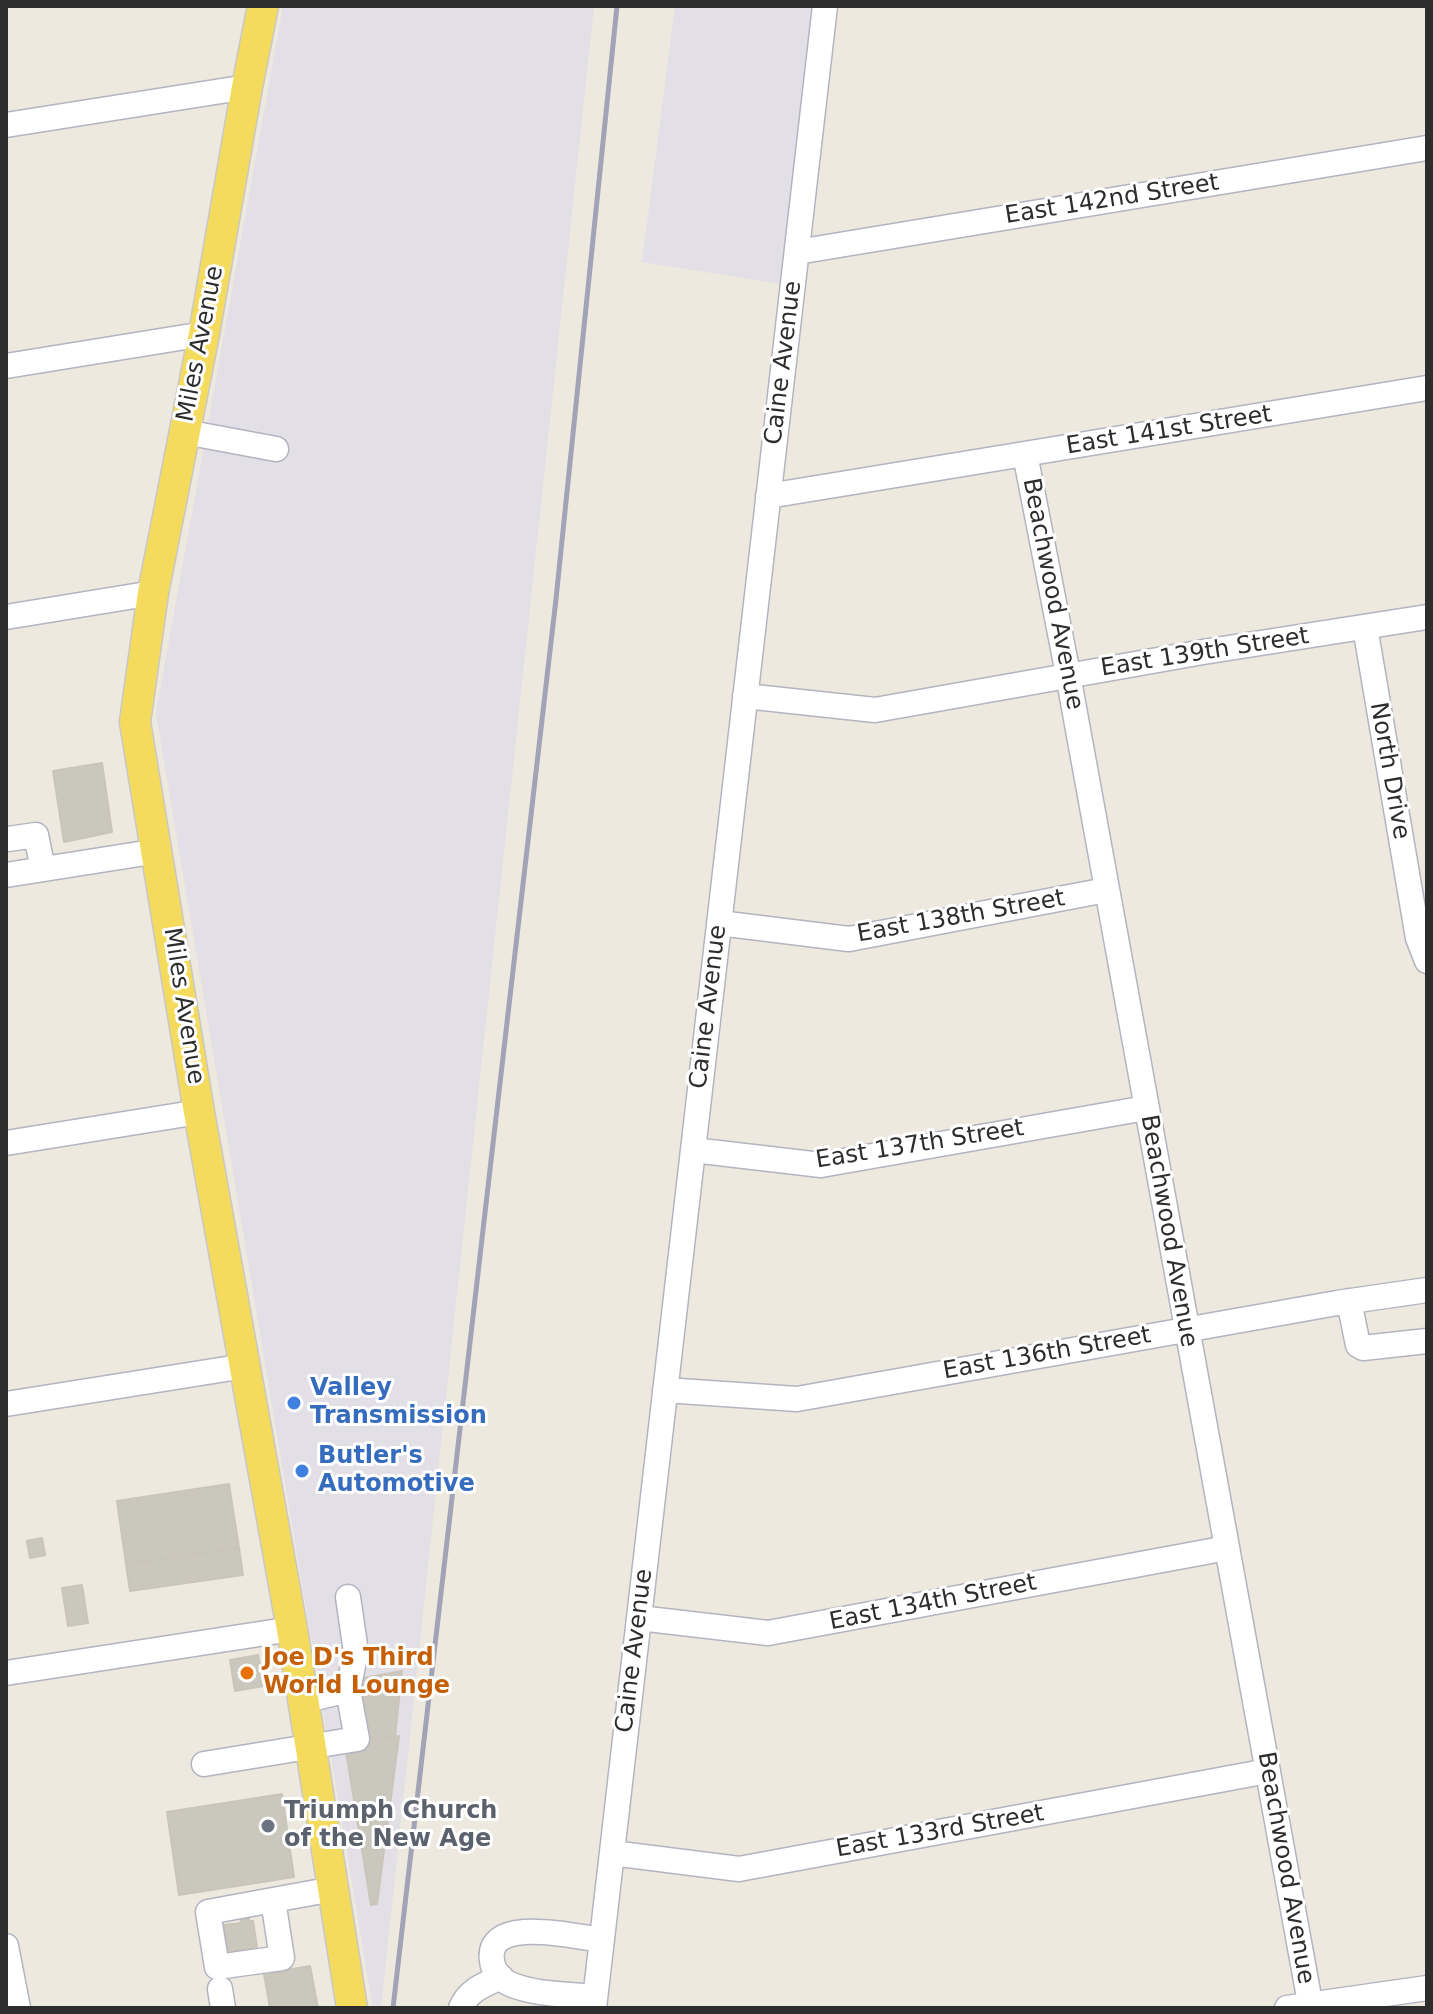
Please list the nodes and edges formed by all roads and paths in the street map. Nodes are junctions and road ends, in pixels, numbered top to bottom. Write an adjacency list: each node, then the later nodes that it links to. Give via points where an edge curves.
1 (263, 6): 3 (main road, Miles Avenue)
2 (825, 6): 6 (street, Caine Avenue)
3 (247, 87): 4 (street); 7 (main road, Miles Avenue)
4 (6, 125)
5 (1427, 148): 6 (street, East 142nd Street)
6 (797, 252): 13 (street, Caine Avenue)
7 (204, 334): 8 (street); 10 (main road, Miles Avenue)
8 (6, 366)
9 (1427, 388): 12 (street, East 141st Street)
10 (185, 432): 11 (street); 14 (main road, Miles Avenue)
11 (276, 449)
12 (1025, 454): 13 (street, East 141st Street); 18 (street, Beachwood Avenue)
13 (768, 496): 19 (street, Caine Avenue)
14 (153, 593): 15 (street); 21 (main road, Miles Avenue, via 135,722)
15 (6, 617)
16 (1427, 617): 17 (street, East 139th Street)
17 (1365, 627): 18 (street, East 139th Street); 26 (street, North Drive, via 1418,938)
18 (1068, 676): 19 (street, East 139th Street, via 875,710); 24 (street, Beachwood Avenue)
19 (745, 696): 25 (street, Caine Avenue)
20 (8, 839): 22 (street, via 47,833)
21 (158, 851): 22 (street); 28 (main road, Miles Avenue)
22 (43, 869): 23 (street)
23 (6, 875)
24 (1106, 890): 25 (street, East 138th Street, via 849,939); 27 (street, Beachwood Avenue)
25 (719, 923): 30 (street, Caine Avenue)
26 (1427, 961)
27 (1146, 1108): 30 (street, East 137th Street, via 821,1165); 33 (street, Beachwood Avenue)
28 (199, 1112): 29 (street); 35 (main road, Miles Avenue)
29 (6, 1143)
30 (693, 1150): 36 (street, Caine Avenue)
31 (1427, 1290): 32 (street, East 136th Street)
32 (1349, 1301): 33 (street, East 136th Street); 34 (street, via 1363,1348)
33 (1185, 1329): 36 (street, East 136th Street, via 797,1399); 38 (street, Beachwood Avenue)
34 (1427, 1341)
35 (245, 1366): 37 (street); 41 (main road, Miles Avenue)
36 (665, 1390): 40 (street, Caine Avenue)
37 (6, 1404)
38 (1227, 1548): 40 (street, East 134th Street, via 768,1633); 47 (street, Beachwood Avenue)
39 (348, 1597): 43 (street, via 356,1652)
40 (639, 1618): 48 (street, Caine Avenue)
41 (292, 1629): 42 (street); 44 (main road, Miles Avenue)
42 (6, 1673)
43 (348, 1690): 44 (street); 45 (street, via 357,1739)
44 (303, 1701): 45 (main road, Miles Avenue)
45 (311, 1747): 46 (street); 49 (main road, Miles Avenue)
46 (204, 1764)
47 (1268, 1771): 48 (street, East 133rd Street, via 739,1869); 56 (street, Beachwood Avenue)
48 (612, 1853): 51 (street, Caine Avenue)
49 (333, 1889): 50 (street); 58 (main road, Miles Avenue)
50 (273, 1900)
51 (602, 1940): 53 (street, via 522,1931 505,1934 491,1960); 55 (street, Caine Avenue)
52 (6, 1946): 57 (street)
53 (501, 1977): 55 (street, via 519,1987); 59 (street, via 475,1989)
54 (1427, 1988): 56 (street)
55 (595, 2003)
56 (1302, 2007)
57 (18, 2008)
58 (352, 2008)
59 (461, 2008)

